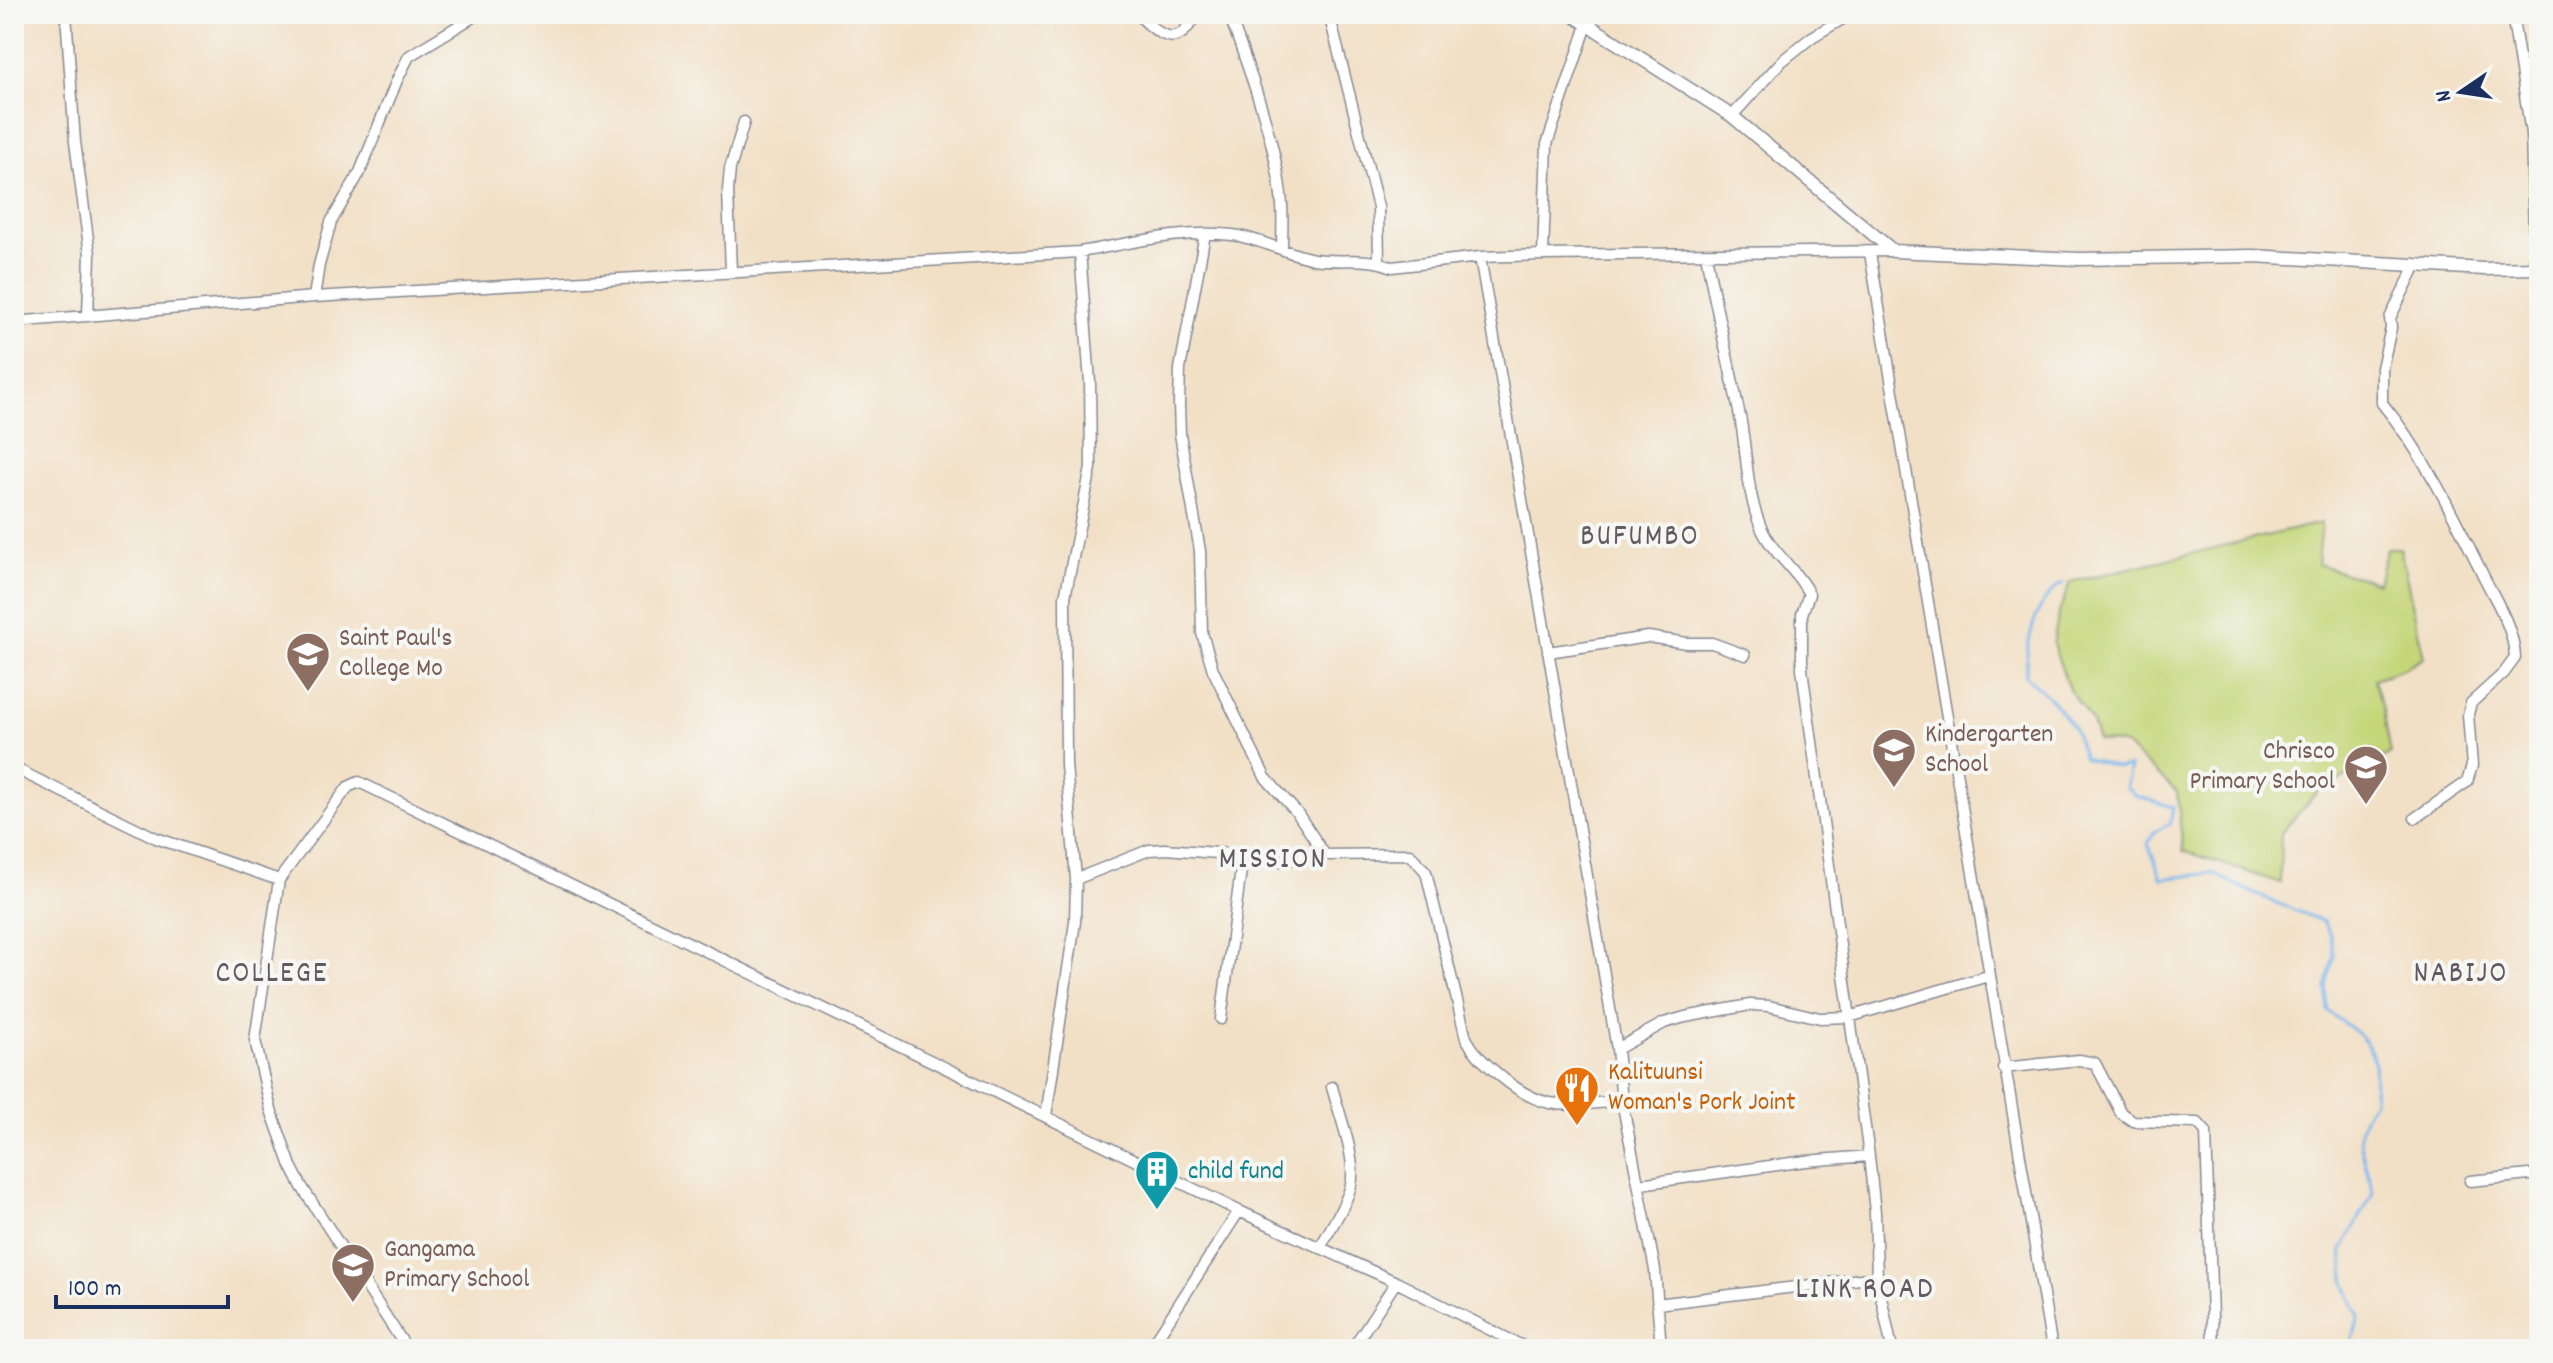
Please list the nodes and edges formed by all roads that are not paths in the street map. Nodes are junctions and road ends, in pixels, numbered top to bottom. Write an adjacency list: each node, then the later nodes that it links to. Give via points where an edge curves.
1 (66, 14): 27 (street, via 90,254)
2 (478, 14): 26 (street, via 409,56 360,172 331,222)
3 (1137, 14): 4 (street, via 1171,38)
4 (1201, 14)
5 (1229, 14): 15 (street, via 1256,89 1277,178)
6 (1329, 14): 22 (street, via 1378,207)
7 (1571, 14): 10 (street)
8 (1851, 14): 11 (street, via 1782,61)
9 (2512, 14): 13 (street)
10 (1587, 25): 11 (street); 20 (street, via 1547,144)
11 (1732, 116): 16 (street)
12 (744, 122): 25 (street, via 728,190)
13 (2535, 133): 24 (street)
14 (1205, 234): 15 (street, via 1242,237); 17 (street); 34 (street, via 1180,369 1179,404 1200,551 1202,633 1213,670 1265,777)
15 (1282, 249): 22 (street, via 1341,262)
16 (1893, 251): 18 (street); 23 (street, via 2086,259 2253,256)
17 (1080, 252): 25 (street); 35 (street, via 1091,468 1065,597 1064,659)
18 (1870, 253): 19 (street); 37 (street)
19 (1706, 254): 20 (street); 38 (street, via 1760,526 1809,594 1802,614 1802,669)
20 (1543, 255): 21 (street)
21 (1480, 257): 22 (street, via 1405,267); 29 (street)
22 (1379, 261)
23 (2416, 265): 24 (street); 32 (street, via 2390,318 2382,403 2404,429 2455,514 2510,631 2515,658 2471,703 2472,766 2467,782)
24 (2537, 268)
25 (731, 272): 26 (street)
26 (314, 297): 27 (street)
27 (88, 316): 28 (street)
28 (14, 322)
29 (1548, 652): 30 (street, via 1648,637 1712,643); 40 (street)
30 (1745, 655)
31 (14, 768): 36 (street, via 156,838)
32 (2415, 818)
33 (1243, 855): 34 (street, via 1281,861); 35 (street, via 1149,850); 39 (street)
34 (1325, 855): 43 (street, via 1410,854 1419,862 1426,872 1466,1038 1475,1055 1504,1080 1535,1100 1557,1105)
35 (1076, 879): 44 (street, via 1075,922)
36 (279, 880): 44 (street, via 348,787 359,782); 54 (street, via 255,1040 271,1110 296,1177)
37 (1988, 976): 38 (street); 41 (street)
38 (1849, 1017): 40 (street, via 1820,1018 1750,1005 1664,1023); 45 (street)
39 (1221, 1019)
40 (1617, 1049): 43 (street)
41 (2003, 1068): 60 (street); 61 (street, via 2095,1063 2121,1113 2133,1121 2198,1123 2206,1132)
42 (1332, 1087): 50 (street, via 1352,1176)
43 (1622, 1101): 48 (street)
44 (1046, 1116): 49 (street)
45 (1869, 1156): 48 (street); 51 (street)
46 (2539, 1174): 47 (street)
47 (2470, 1181)
48 (1640, 1184): 53 (street)
49 (1239, 1211): 50 (street); 55 (street)
50 (1320, 1248): 52 (street)
51 (1877, 1277): 53 (street); 59 (street)
52 (1396, 1282): 56 (street); 57 (street)
53 (1657, 1304): 58 (street)
54 (407, 1349)
55 (1150, 1349)
56 (1352, 1349)
57 (1528, 1349)
58 (1661, 1349)
59 (1892, 1349)
60 (2052, 1349)
61 (2213, 1349)

